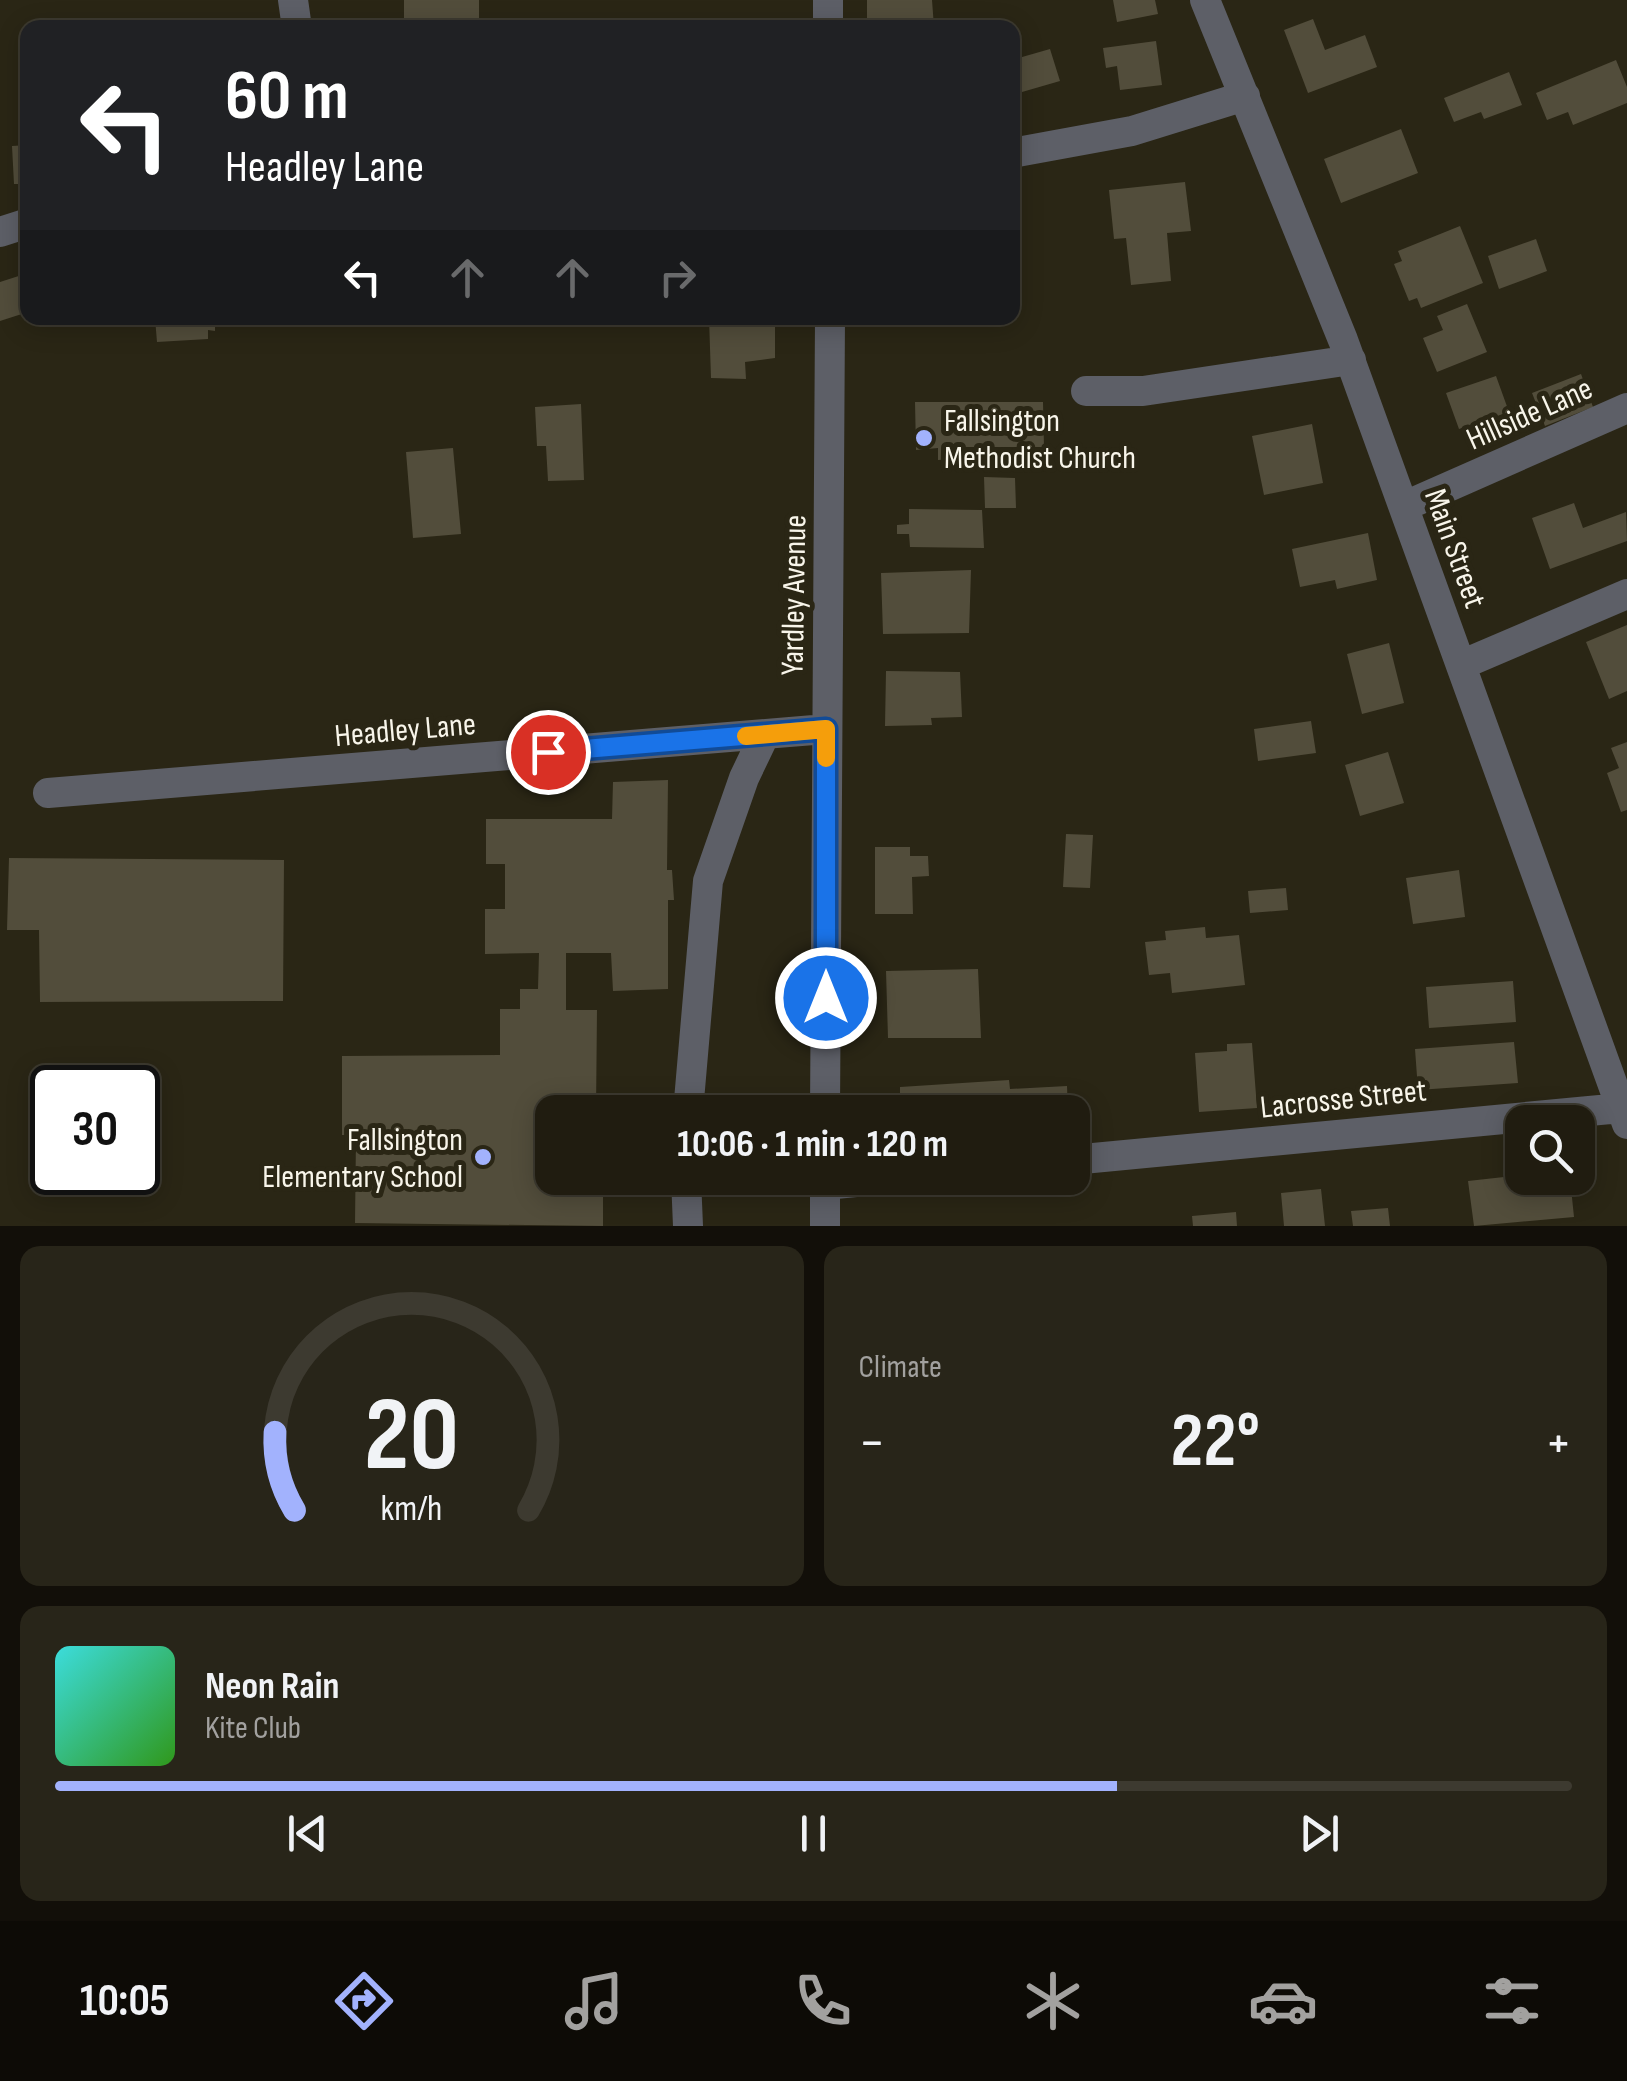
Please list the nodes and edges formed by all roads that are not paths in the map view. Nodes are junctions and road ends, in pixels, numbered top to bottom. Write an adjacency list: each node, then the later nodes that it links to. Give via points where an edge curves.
1 (1205, 0): 2 (street, Main Street)
2 (1245, 96): 3 (street, via 1132,131); 5 (street, Main Street)
3 (1020, 152)
4 (830, 325): 11 (street, Yardley Avenue)
5 (1350, 360): 6 (street, via 1143,391); 8 (street, Main Street)
6 (1086, 391)
7 (1627, 408): 8 (street, Hillside Lane)
8 (1405, 506): 10 (street, Main Street)
9 (1627, 594): 10 (street)
10 (1461, 666): 16 (street, Main Street)
11 (826, 729): 12 (street, Headley Lane); 15 (street, Yardley Avenue)
12 (765, 734): 13 (street, Headley Lane); 14 (street, via 708,881)
13 (48, 793)
14 (689, 1095)
15 (826, 1095)
16 (1624, 1116): 17 (street, Lacrosse Street)
17 (1090, 1159)
18 (687, 1195): 20 (street)
19 (825, 1195): 21 (street)
20 (688, 1226)
21 (825, 1226)

